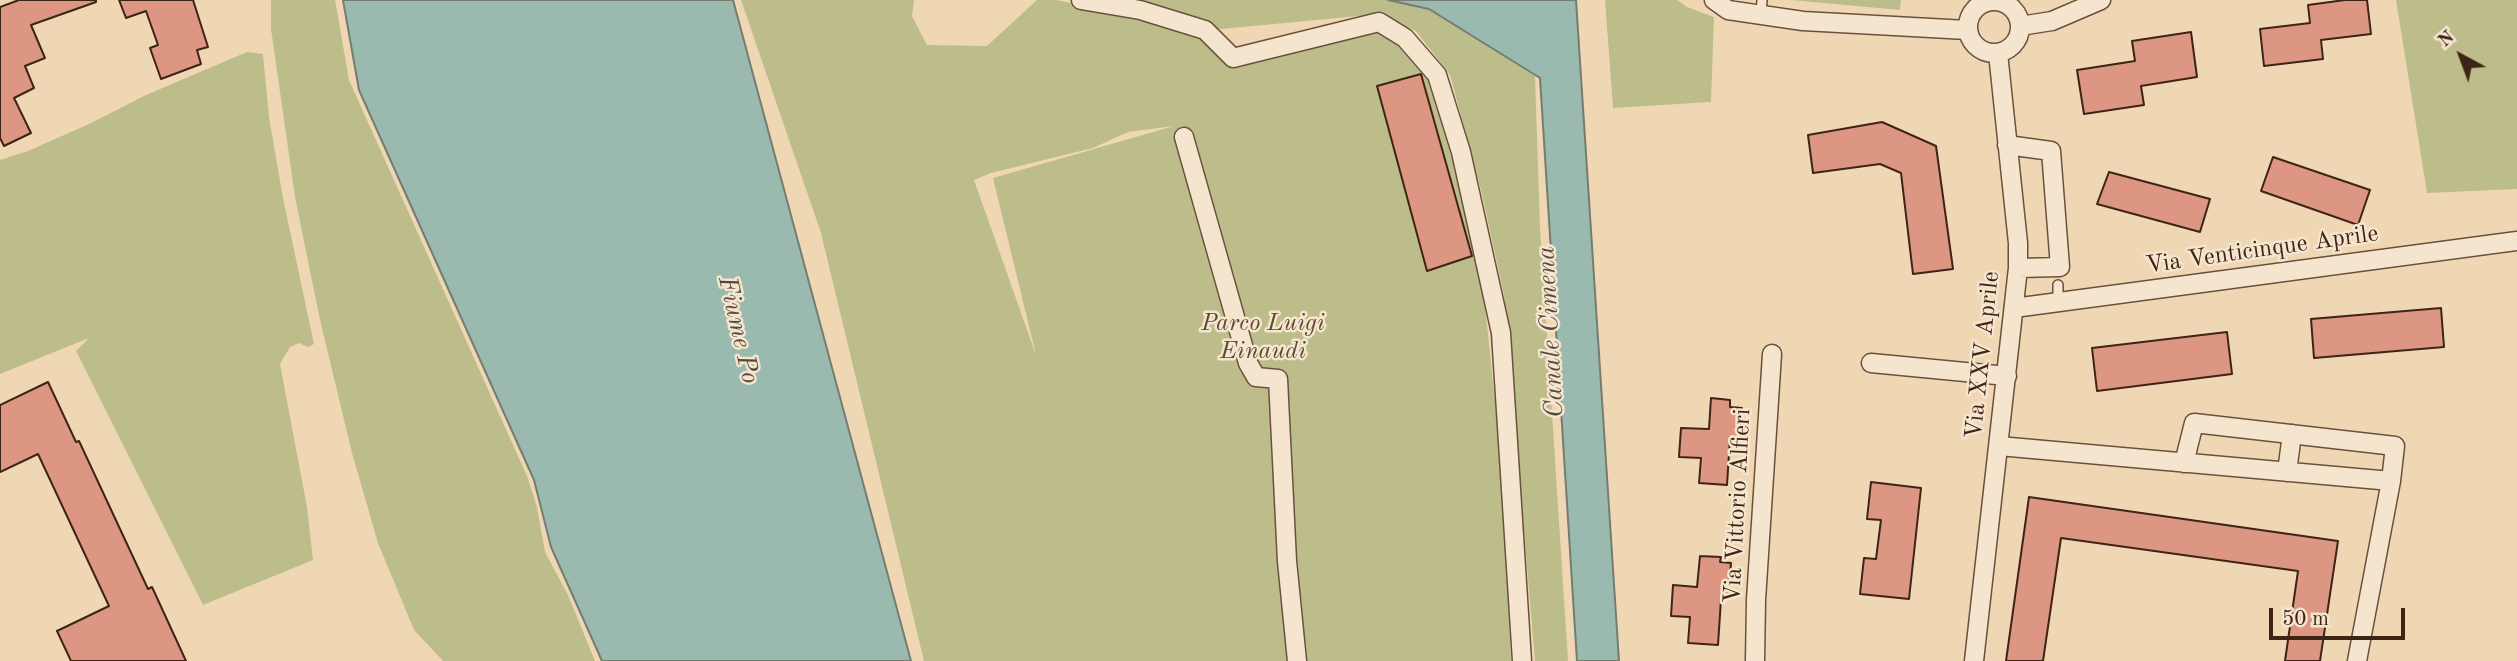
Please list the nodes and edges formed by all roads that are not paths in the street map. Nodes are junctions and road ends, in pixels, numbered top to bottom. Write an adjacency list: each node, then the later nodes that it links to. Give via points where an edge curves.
1 (1082, 0): 23 (street, via 1140,10 1205,30 1233,58 1379,22 1405,38 1437,75 1461,152 1501,333)
2 (1714, 0): 5 (street, via 1737,17)
3 (2101, 0): 6 (street, via 2052,21)
4 (1986, 1): 6 (street, via 2009,5); 7 (street, via 1975,9)
5 (1761, 7): 7 (street, via 1803,21)
6 (2020, 26): 8 (street, via 2011,47)
7 (1967, 30): 8 (street, via 1980,49)
8 (1998, 53): 10 (street, Via XXV Aprile)
9 (1184, 137): 22 (street, via 1248,363 1255,377 1278,379)
10 (2007, 145): 12 (street, Via XXV Aprile); 12 (street, via 2051,151 2060,267)
11 (2517, 241): 13 (street, Via Venticinque Aprile, via 2058,293)
12 (2018, 268): 13 (street, Via XXV Aprile)
13 (2014, 308): 16 (street, Via XXV Aprile)
14 (1772, 354): 24 (street, Via Vittorio Alfieri)
15 (1871, 363): 16 (street)
16 (2007, 376): 18 (street, Via XXV Aprile)
17 (2292, 434): 19 (street, via 2194,424); 20 (street); 21 (street, via 2395,446)
18 (1998, 446): 19 (street); 25 (street, Via XXV Aprile)
19 (2184, 463): 20 (street)
20 (2287, 472): 21 (street)
21 (2391, 481): 26 (street)
22 (1297, 661)
23 (1522, 661)
24 (1755, 661)
25 (1974, 661)
26 (2357, 661)

